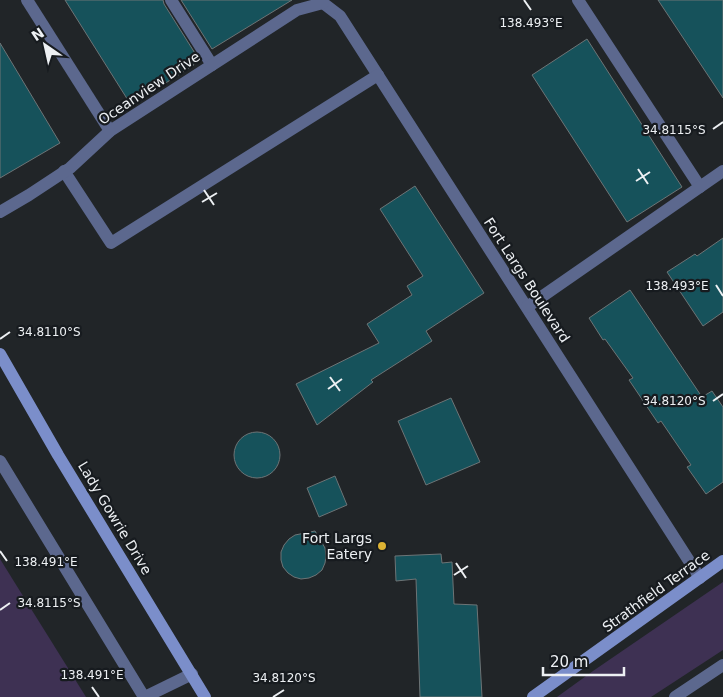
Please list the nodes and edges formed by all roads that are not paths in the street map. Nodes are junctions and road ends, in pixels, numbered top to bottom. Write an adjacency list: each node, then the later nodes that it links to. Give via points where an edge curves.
1 (27, 0): 7 (street)
2 (171, 0): 5 (street)
3 (578, 0): 10 (street)
4 (324, 2): 5 (street, Oceanview Drive, via 296,10); 6 (street, Fort Largs Boulevard, via 340,16)
5 (212, 64): 7 (street, Oceanview Drive)
6 (378, 75): 8 (street, via 111,243); 12 (street, Fort Largs Boulevard)
7 (110, 131): 8 (street, Oceanview Drive)
8 (64, 171): 11 (street, Oceanview Drive)
9 (723, 171): 10 (street)
10 (700, 187): 12 (street)
11 (0, 212)
12 (527, 307): 16 (street, Fort Largs Boulevard)
13 (0, 354): 18 (main road, Lady Gowrie Drive)
14 (0, 461): 19 (street)
15 (723, 561): 16 (main road, Strathfield Terrace)
16 (700, 578): 21 (main road, Strathfield Terrace)
17 (723, 665): 22 (street)
18 (192, 674): 19 (street); 20 (main road, Lady Gowrie Drive)
19 (144, 697)
20 (206, 697)
21 (533, 697)
22 (675, 697)

